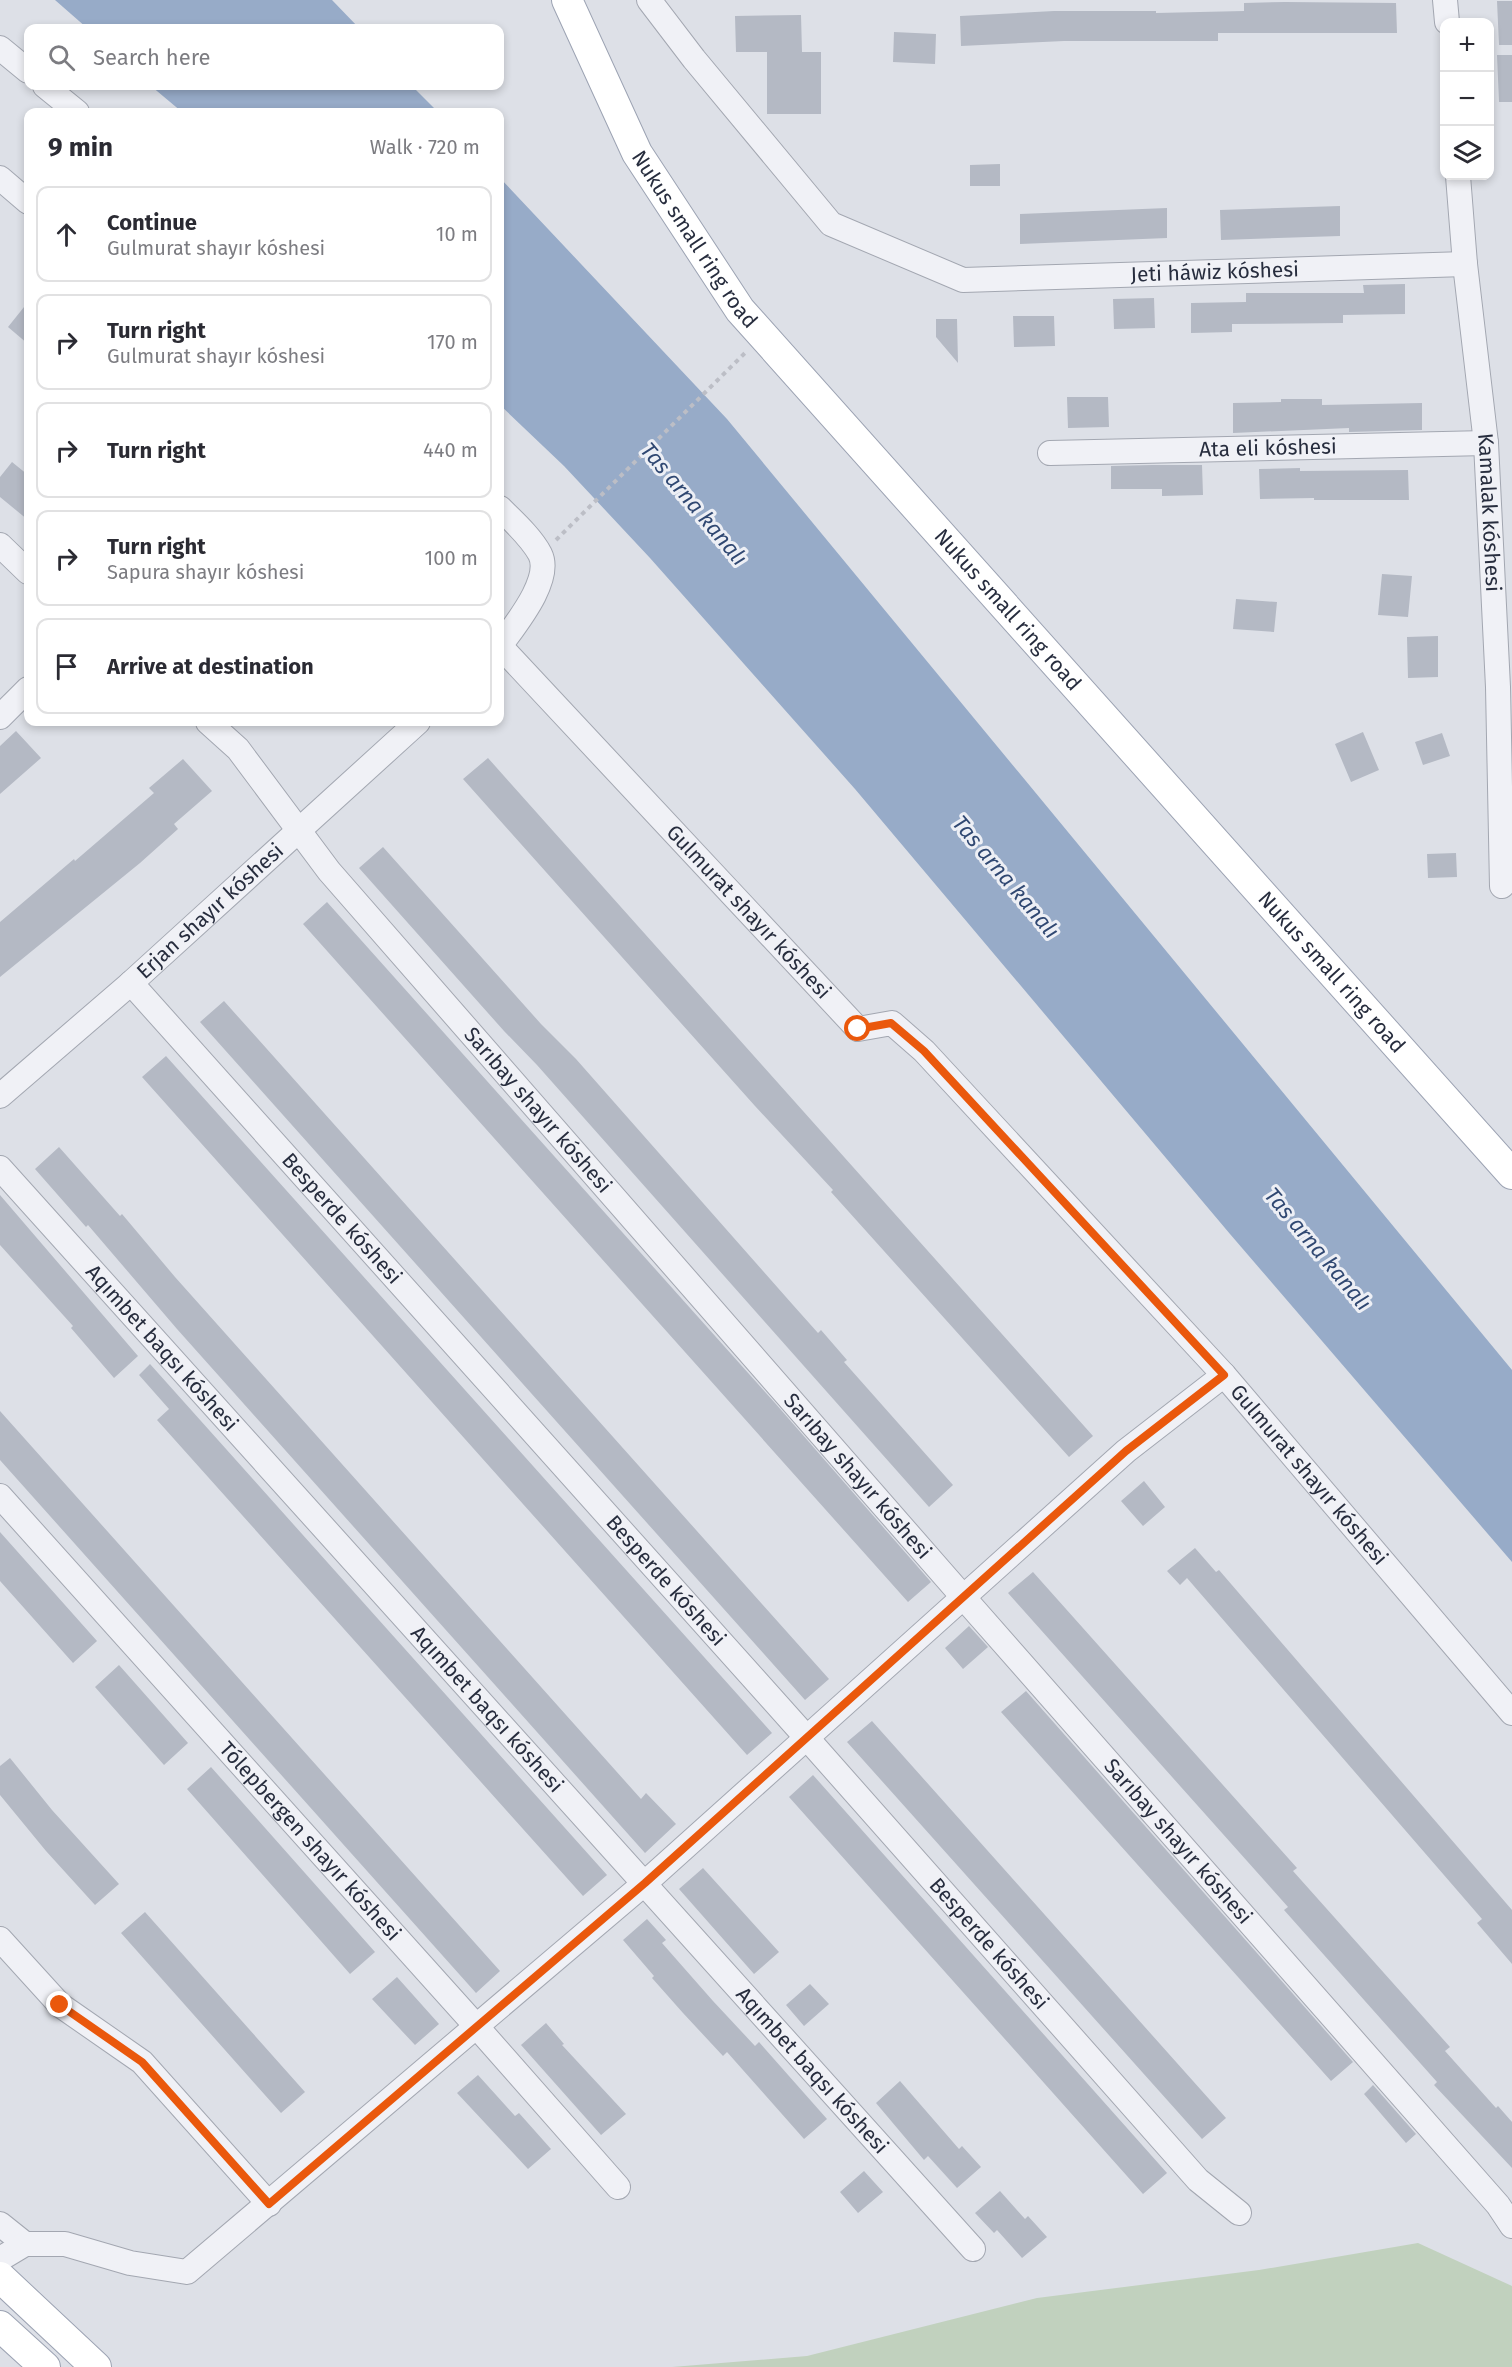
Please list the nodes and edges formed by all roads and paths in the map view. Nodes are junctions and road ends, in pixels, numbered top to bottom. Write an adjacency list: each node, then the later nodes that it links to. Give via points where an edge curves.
1 (567, 0): 13 (main road, Nukus small ring road, via 637,153 740,310)
2 (649, 0): 12 (street, Jeti háwiz kóshesi, via 831,224 963,280)
3 (1445, 0): 4 (street)
4 (1447, 18)
5 (0, 48): 6 (street)
6 (24, 68)
7 (50, 90): 8 (street)
8 (72, 108)
9 (0, 178): 11 (street)
10 (1458, 180): 12 (street, Kamalak kóshesi)
11 (24, 199)
12 (1465, 264): 14 (street, Kamalak kóshesi)
13 (763, 336): 17 (path); 32 (main road, Nukus small ring road)
14 (1486, 443): 15 (street, Ata eli kóshesi); 22 (street, Kamalak kóshesi)
15 (1050, 453)
16 (504, 513): 20 (street, via 541,555 542,569 537,589)
17 (556, 540)
18 (0, 545): 19 (street)
19 (24, 568)
20 (504, 640)
21 (504, 650): 33 (street, Gulmurat shayır kóshesi, via 858,1029 891,1023 924,1051)
22 (1505, 687): 28 (street, Kamalak kóshesi)
23 (24, 693): 24 (street)
24 (0, 717)
25 (212, 726): 27 (street, Sarıbay shayır kóshesi, via 238,749)
26 (414, 726): 27 (street, Erjan shayır kóshesi)
27 (299, 831): 29 (street, Erjan shayır kóshesi); 35 (street, Sarıbay shayır kóshesi, via 329,871)
28 (1502, 886)
29 (131, 983): 30 (street, Erjan shayır kóshesi); 37 (street, Besperde kóshesi)
30 (0, 1096)
31 (0, 1168): 38 (street, Aqımbet baqsı kóshesi)
32 (1512, 1173)
33 (1224, 1375): 35 (street, via 1126,1451); 36 (street, Gulmurat shayır kóshesi)
34 (0, 1496): 40 (street, Tólepbergen shayır kóshesi)
35 (964, 1598): 37 (street); 45 (street, Sarıbay shayır kóshesi, via 1498,2205)
36 (1512, 1713)
37 (806, 1737): 38 (street); 43 (street, Besperde kóshesi, via 1198,2180)
38 (645, 1883): 40 (street); 47 (street, Aqımbet baqsı kóshesi)
39 (0, 1939): 42 (street, via 60,2005 142,2062)
40 (477, 2027): 41 (street, Tólepbergen shayır kóshesi); 42 (street)
41 (618, 2187)
42 (269, 2204): 46 (street, via 187,2272 130,2263 65,2244)
43 (1239, 2213)
44 (0, 2223): 46 (street)
45 (1512, 2226)
46 (25, 2244): 48 (street)
47 (974, 2249)
48 (0, 2259)
49 (0, 2277): 52 (main road)
50 (0, 2326): 51 (main road)
51 (45, 2367)
52 (96, 2367)

